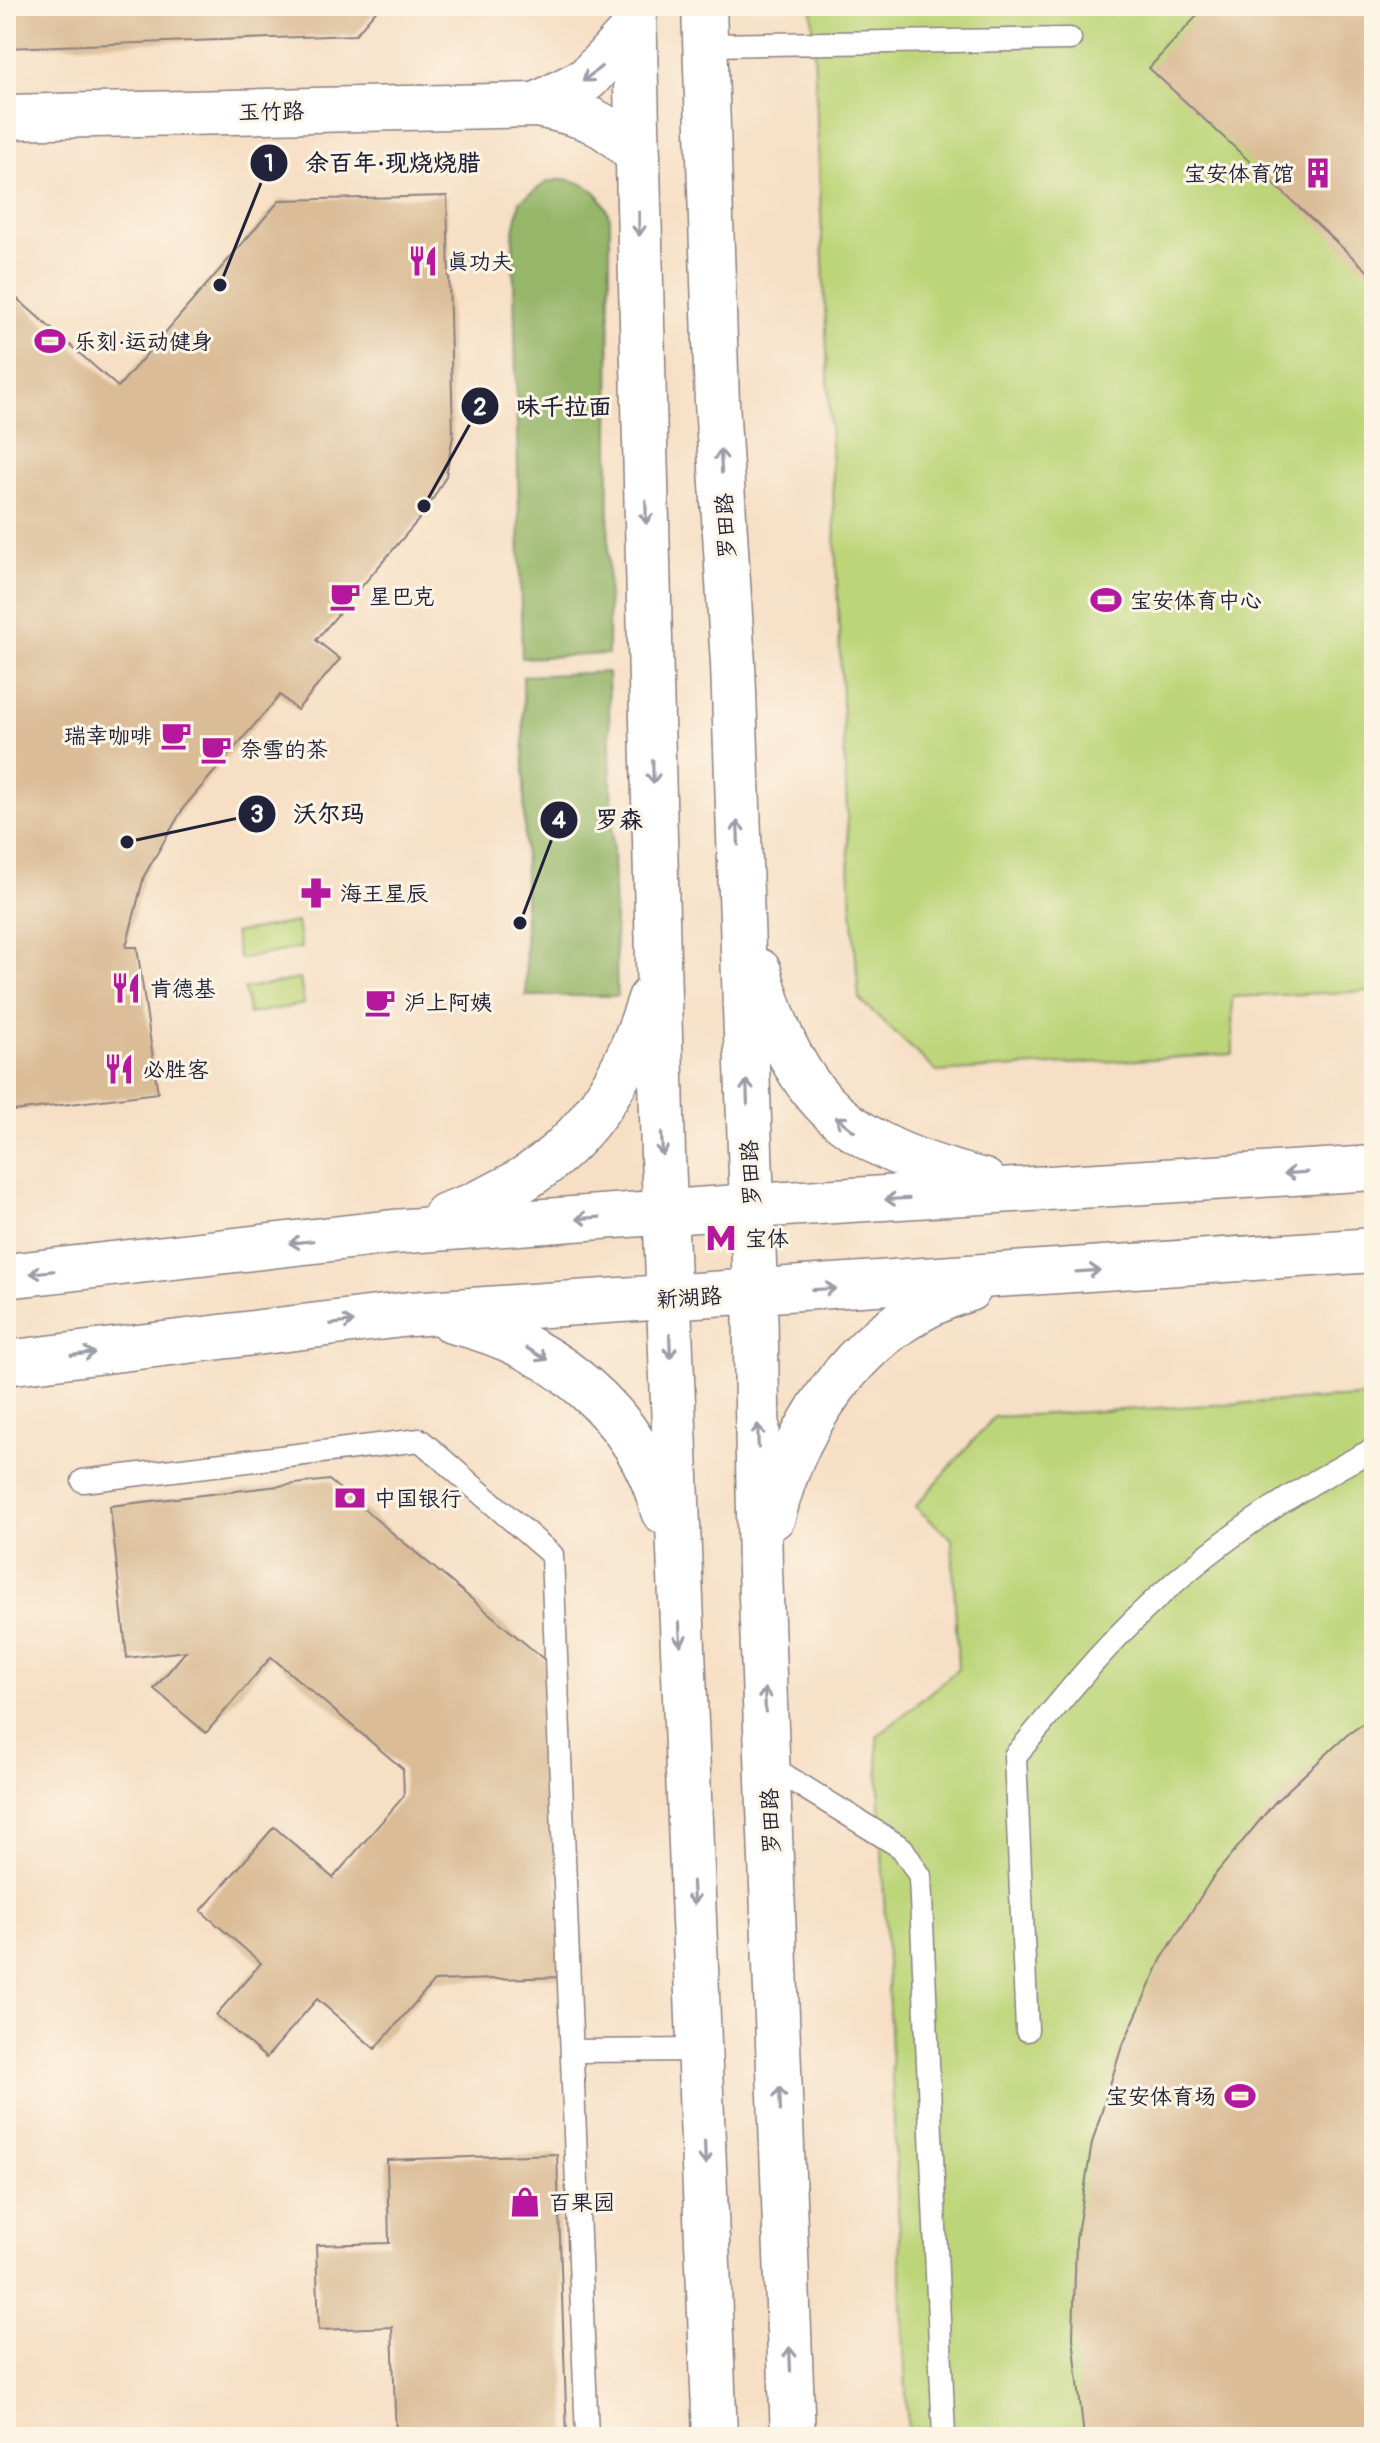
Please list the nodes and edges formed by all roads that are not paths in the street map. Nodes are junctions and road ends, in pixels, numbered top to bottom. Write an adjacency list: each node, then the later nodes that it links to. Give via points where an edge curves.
1 (634, 17): 4 (main road, 玉竹路, one-way to 4, via 587,79); 6 (main road)
2 (705, 25): 3 (lane); 7 (main road, 罗田路, one-way to 2)
3 (1070, 39)
4 (536, 105): 5 (main road, 玉竹路); 6 (main road, 玉竹路, via 598,122)
5 (6, 117)
6 (638, 156): 8 (main road, one-way to 8)
7 (741, 904): 10 (main road, one-way to 7, via 903,1158 866,1139 825,1107 771,1017); 11 (main road, 罗田路, one-way to 7)
8 (658, 970): 12 (main road, one-way to 12); 13 (main road, via 640,1032 620,1073 559,1155 516,1187)
9 (1374, 1168): 10 (main road, one-way to 10)
10 (1021, 1191): 11 (main road, one-way to 11)
11 (752, 1206): 12 (main road); 17 (main road, 罗田路)
12 (665, 1212): 13 (main road, one-way to 13); 18 (main road)
13 (393, 1232): 15 (main road, one-way to 15)
14 (1374, 1250): 16 (main road, 新湖路, one-way to 14)
15 (6, 1276)
16 (1010, 1277): 17 (main road, 新湖路, one-way to 16); 24 (main road, via 940,1297 847,1369 803,1433 783,1476)
17 (755, 1292): 18 (main road, 新湖路); 24 (main road, 罗田路, one-way to 17)
18 (668, 1298): 19 (main road, 新湖路); 23 (main road, one-way to 23)
19 (410, 1314): 20 (main road, 新湖路, one-way to 19); 23 (main road, one-way to 23, via 498,1334 561,1368 593,1393 632,1440 656,1484)
20 (6, 1363)
21 (1374, 1449): 26 (lane, via 1305,1484 1184,1573 1106,1648 1015,1756)
22 (83, 1481): 28 (lane, via 420,1440 552,1555)
23 (677, 1566): 27 (main road, one-way to 27)
24 (760, 1570): 25 (main road, 罗田路, one-way to 24)
25 (768, 1765): 31 (main road, 罗田路, one-way to 25); 32 (lane, via 902,1848 920,1876)
26 (1027, 2030)
27 (701, 2050): 28 (lane); 30 (main road, one-way to 30)
28 (574, 2051): 29 (lane)
29 (587, 2437)
30 (715, 2437)
31 (793, 2437)
32 (944, 2437)

